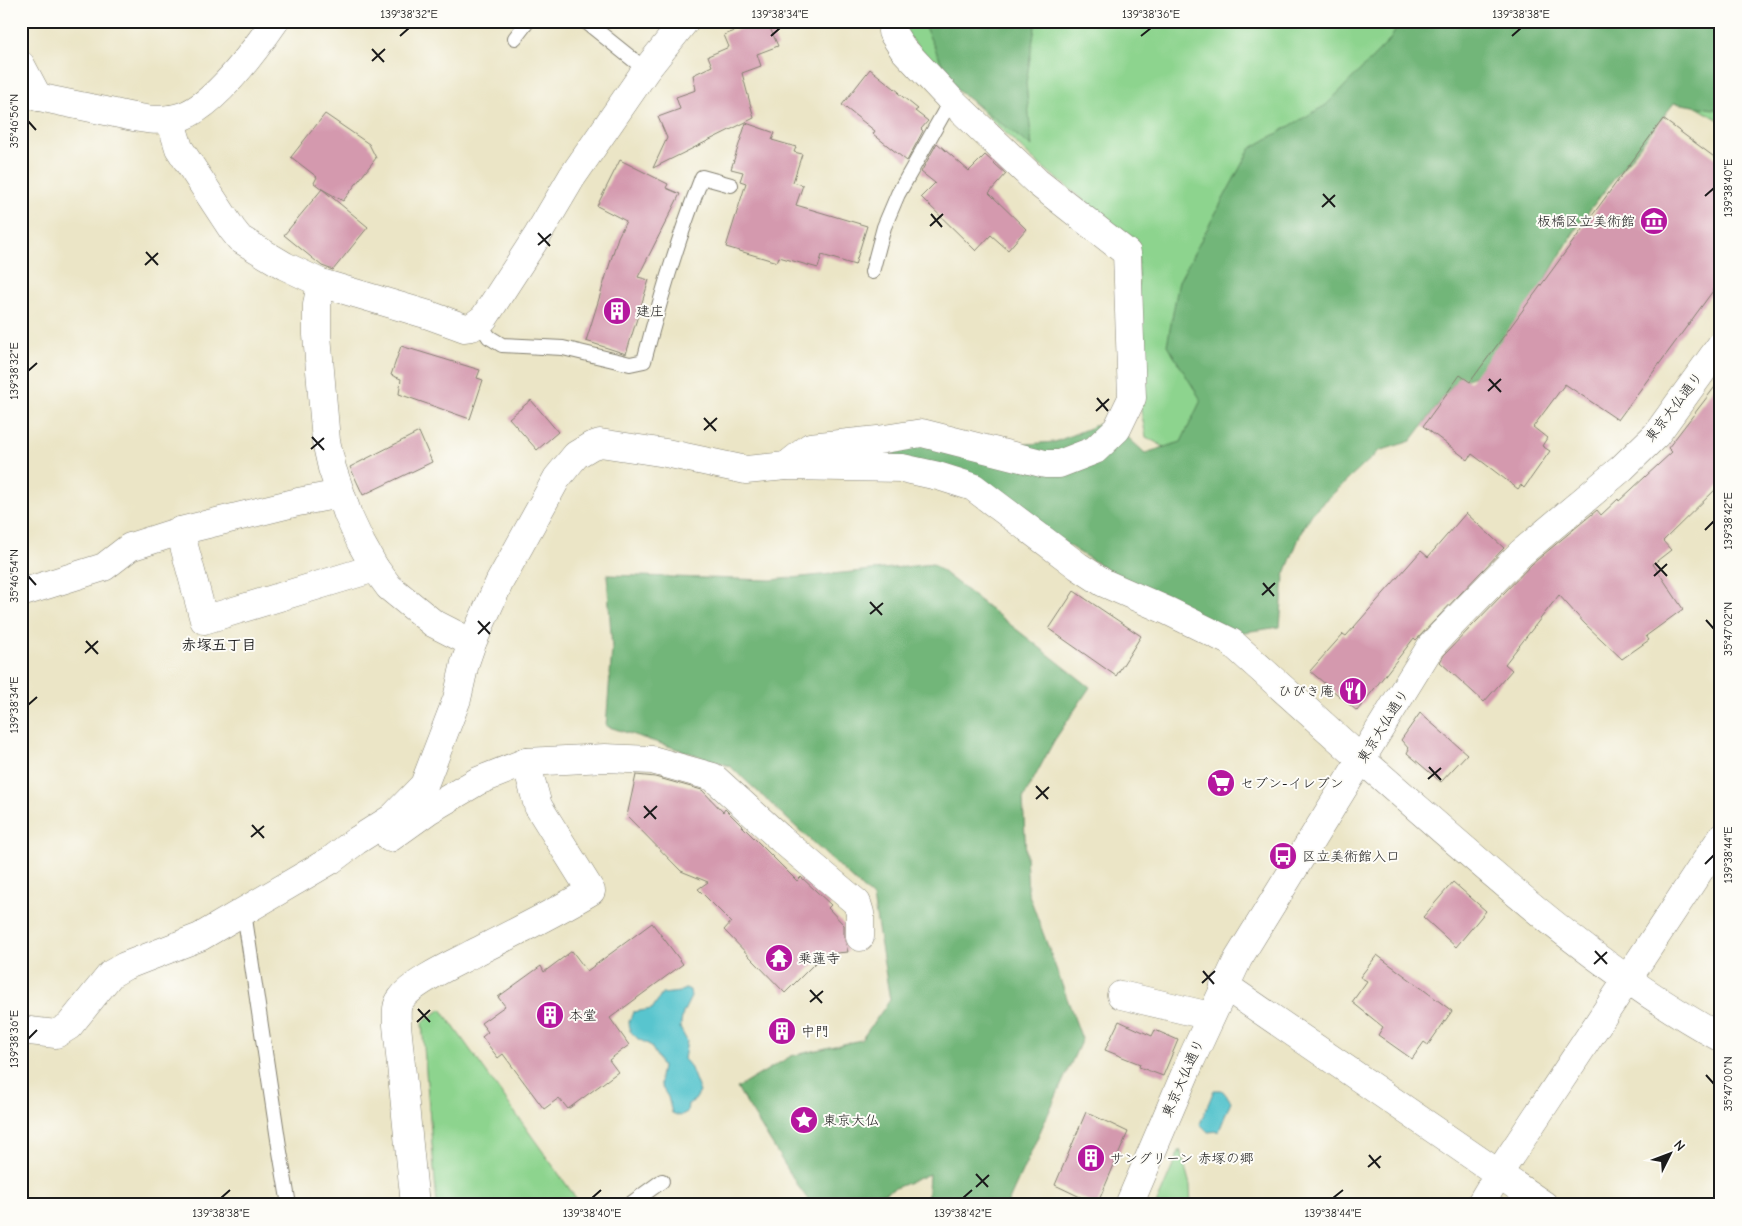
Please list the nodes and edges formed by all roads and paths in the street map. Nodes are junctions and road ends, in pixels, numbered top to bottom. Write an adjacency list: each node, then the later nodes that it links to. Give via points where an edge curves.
1 (275, 21): 11 (street, via 214,95 184,116)
2 (528, 21): 6 (lane)
3 (585, 21): 8 (lane)
4 (685, 21): 8 (street)
5 (893, 21): 10 (street, via 892,32 903,49)
6 (516, 38)
7 (21, 65): 9 (street)
8 (646, 70): 15 (street, via 572,176 536,238)
9 (29, 95): 11 (street, via 147,119)
10 (951, 100): 13 (lane, via 898,194 884,227); 17 (street, via 1037,182 1128,253 1132,398 1117,429 1095,450 1059,464 1036,462 922,433 810,447)
11 (170, 120): 14 (street, via 178,148 240,239)
12 (731, 185): 15 (lane, via 702,177 644,361 630,364 563,348 502,345 489,337)
13 (872, 272)
14 (321, 283): 15 (street, via 465,328); 18 (street, via 316,336 325,432)
15 (479, 322)
16 (1721, 345): 23 (street, 東京大仏通り, via 1656,435 1521,553 1443,633)
17 (786, 466): 22 (street, via 746,470 618,445 600,443 591,446 576,455 557,478 500,580); 23 (street, via 902,468 973,488 1104,583 1231,642)
18 (340, 494): 19 (street); 20 (street)
19 (180, 531): 20 (street, via 204,620); 21 (street, via 130,547 104,567)
20 (375, 568): 22 (street, via 389,587 433,623)
21 (21, 593)
22 (472, 643): 26 (street, via 457,700 424,785 392,818)
23 (1361, 760): 29 (street, via 1532,906); 30 (street, 東京大仏通り, via 1255,928)
24 (526, 762): 26 (street, via 478,781 378,846); 28 (street, via 605,758 652,760 713,777 857,903); 38 (street, via 538,806 591,891 421,983 397,1005)
25 (1721, 838): 29 (street)
26 (331, 860): 27 (street)
27 (244, 912): 33 (street, via 200,937 111,974 70,1026 56,1034); 37 (lane)
28 (860, 938)
29 (1627, 980): 34 (street); 35 (street)
30 (1224, 985): 32 (street, 東京大仏通り); 35 (street)
31 (1121, 995): 32 (street)
32 (1210, 1016): 40 (street, 東京大仏通り)
33 (21, 1030)
34 (1721, 1038)
35 (1499, 1173): 41 (street); 42 (street)
36 (662, 1181): 39 (lane)
37 (289, 1205)
38 (415, 1205)
39 (629, 1205)
40 (1129, 1205)
41 (1480, 1205)
42 (1544, 1205)

